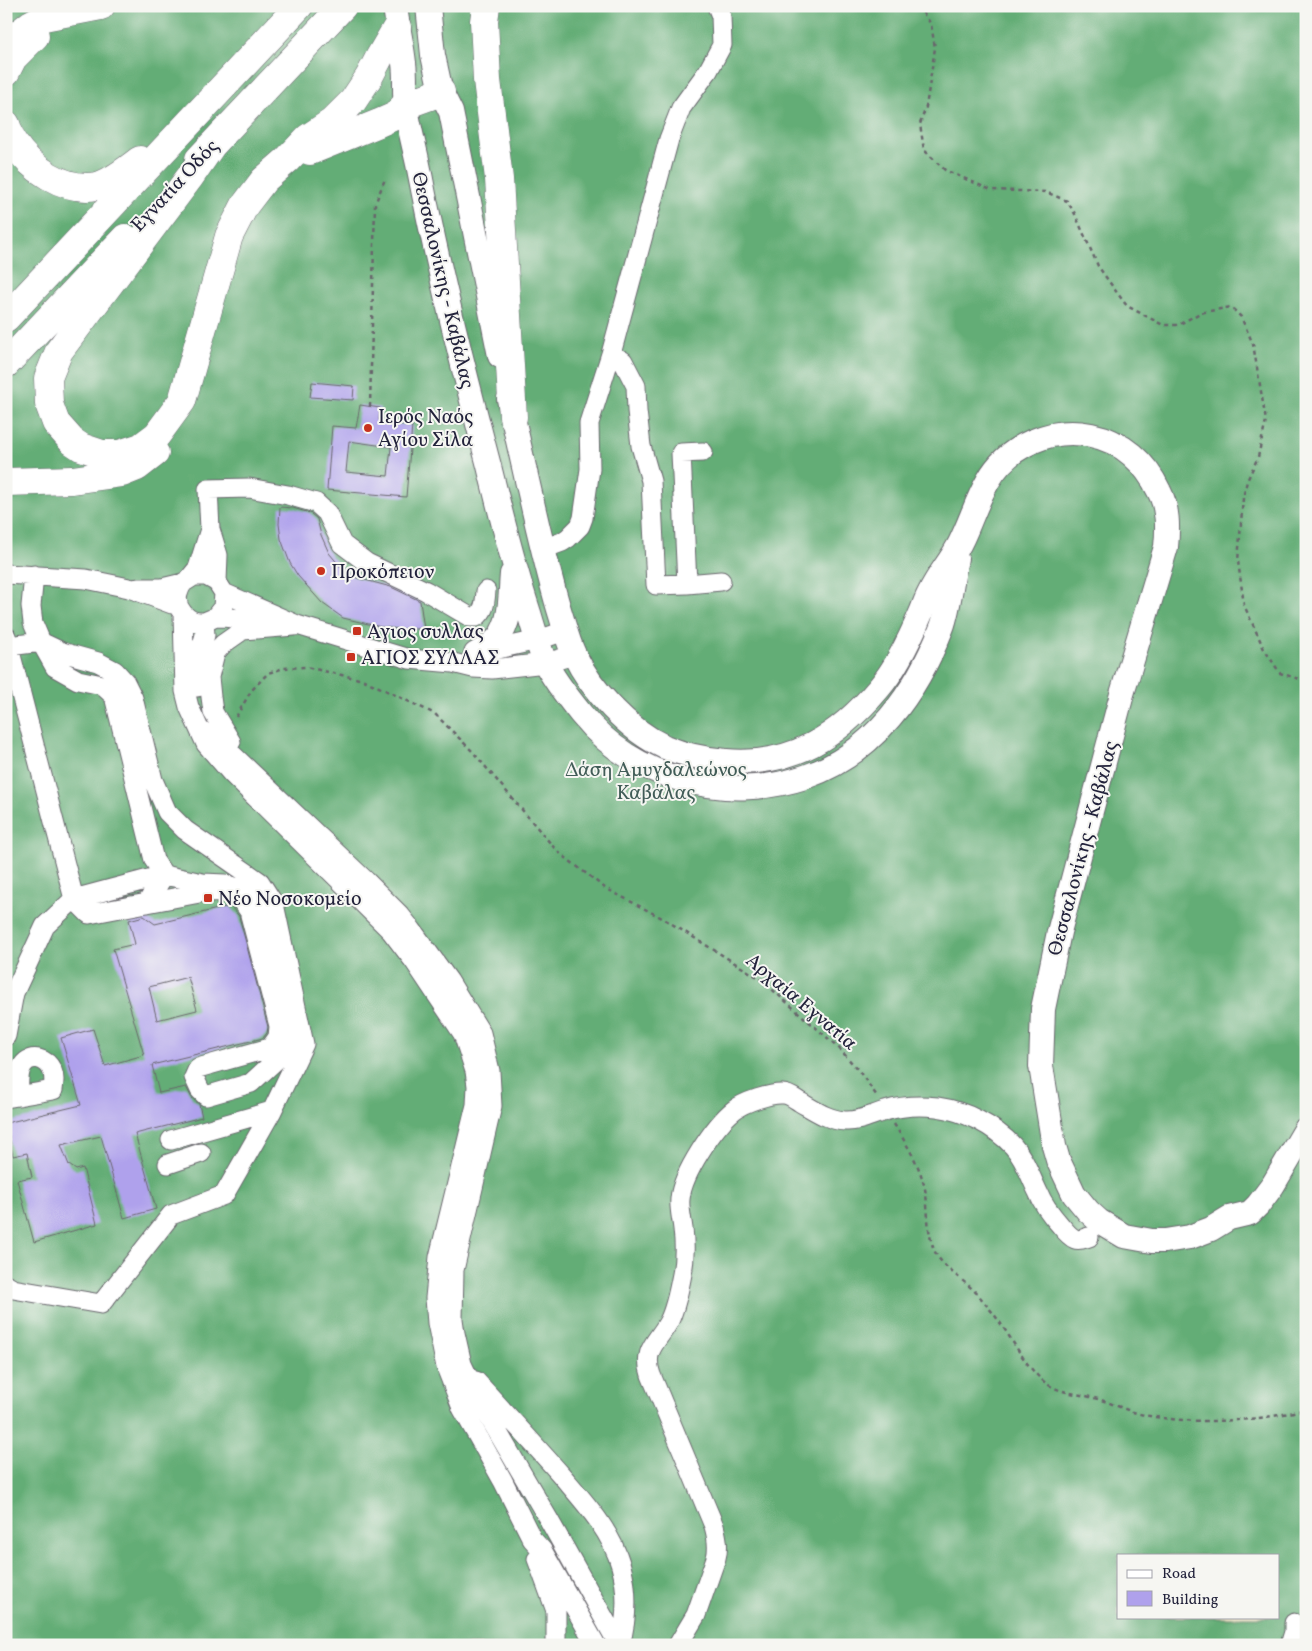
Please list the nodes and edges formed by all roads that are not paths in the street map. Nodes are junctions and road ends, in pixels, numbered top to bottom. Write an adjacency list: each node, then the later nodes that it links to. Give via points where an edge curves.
1 (101, 6): 7 (highway)
2 (299, 6): 14 (highway, Εγνατία Οδός)
3 (343, 6): 15 (highway, Εγνατία Οδός)
4 (428, 6): 11 (main road, Θεσσαλονίκης - Καβάλας)
5 (486, 6): 21 (highway, via 487,80 499,179)
6 (717, 6): 18 (street, via 721,16 722,45 681,108 669,139)
7 (67, 13): 9 (highway, via 44,17); 10 (highway, via 32,38 13,58)
8 (396, 17): 12 (main road, Θεσσαλονίκης - Καβάλας, via 404,62); 16 (highway, via 370,77 353,101 332,122 308,138)
9 (6, 45)
10 (6, 72)
11 (441, 92): 12 (highway); 21 (main road, Θεσσαλονίκης - Καβάλας, via 452,112)
12 (405, 105): 16 (highway, via 395,116); 27 (main road, Θεσσαλονίκης - Καβάλας, via 431,233)
13 (6, 124): 14 (highway, via 12,140 27,158 49,176 80,187 98,186 122,174)
14 (187, 125): 17 (highway, Εγνατία Οδός)
15 (212, 145): 19 (highway, Εγνατία Οδός); 20 (highway, via 60,351 48,378 49,404 56,423 81,447 102,454 141,447 157,435)
16 (288, 160): 20 (highway, via 254,192 229,236)
17 (6, 318)
18 (611, 354): 26 (street, via 588,423 590,469 584,518 568,538); 32 (street, via 623,361 636,386 641,446 651,481 656,585)
19 (6, 364)
20 (182, 401): 23 (highway, via 184,411 171,436 137,467 122,473 72,480)
21 (513, 417): 26 (main road, Θεσσαλονίκης - Καβάλας)
22 (703, 452): 32 (street, via 681,453)
23 (6, 482)
24 (210, 530): 30 (street, via 198,568); 34 (street, via 218,555); 35 (street, via 208,489 249,488 288,494 316,503 327,513 342,544 366,563 426,591 470,617 482,613)
25 (958, 547): 45 (main road, Θεσσαλονίκης - Καβάλας, via 930,592 909,639 882,685 827,737 781,758 760,761 706,759 664,746 624,719 602,697); 47 (main road, Θεσσαλονίκης - Καβάλας, via 944,624 911,689 869,740 848,756 805,777 731,788 683,780 651,769 629,758 607,741 583,716); 55 (main road, Θεσσαλονίκης - Καβάλας, via 988,481 1000,464 1025,445 1055,434 1097,436 1131,454 1154,480 1166,512 1166,547 1122,694 1042,1009 1041,1066 1048,1115 1058,1160 1074,1194 1099,1221 1124,1236 1152,1241 1190,1237 1230,1218 1250,1213 1273,1185)
26 (543, 550): 40 (main road, Θεσσαλονίκης - Καβάλας)
27 (512, 554): 41 (main road, Θεσσαλονίκης - Καβάλας); 44 (main road, via 510,608 504,628 498,638)
28 (6, 574): 29 (street)
29 (34, 575): 33 (street, via 86,579); 43 (street, via 31,606 33,623)
30 (186, 581): 33 (street, via 162,588); 34 (street, via 194,576 206,576); 36 (street, via 178,594)
31 (721, 581): 32 (street)
32 (686, 584)
33 (129, 588): 36 (street)
34 (220, 588): 37 (street, via 223,607); 38 (street)
35 (486, 591)
36 (180, 609): 37 (street, via 192,620); 60 (street, via 185,691 206,744 232,774 391,931 463,1034 475,1071 476,1105 439,1257 435,1298 437,1323 446,1367 462,1408)
37 (210, 620): 39 (street, via 243,620); 48 (street, via 197,662 197,689 202,711 215,738)
38 (298, 625): 39 (street); 46 (street, via 409,659)
39 (275, 627): 48 (street, via 237,633 215,653 209,677 213,712)
40 (565, 631): 41 (street); 45 (main road, Θεσσαλονίκης - Καβάλας)
41 (538, 640): 44 (street); 47 (main road, Θεσσαλονίκης - Καβάλας)
42 (7, 641): 43 (street); 51 (street)
43 (41, 642): 49 (street, via 56,667 78,680 102,685 114,696 154,860); 54 (street, via 98,662 115,671 125,682 133,698 153,780 167,812 185,830 260,882 274,904 304,1044)
44 (476, 654): 46 (street)
45 (574, 655): 47 (street)
46 (453, 662): 47 (street, via 492,670)
47 (546, 663)
48 (249, 770): 59 (street, via 400,915 449,981 481,1032 490,1071 492,1106 454,1270 453,1319)
49 (164, 875): 50 (street); 51 (street); 52 (street)
50 (204, 887): 50 (street, via 241,898 249,911 279,1026 278,1037 270,1048 198,1068 194,1077 206,1096 251,1083 275,1062 290,1036 257,903 241,889 225,884); 52 (street)
51 (74, 900): 52 (street, via 90,914); 53 (street, via 45,926 14,993)
52 (147, 903)
53 (6, 1036)
54 (272, 1111): 56 (street, via 178,1138 195,1154); 58 (street, via 224,1195 171,1215 101,1304)
55 (1306, 1129)
56 (168, 1164)
57 (1090, 1237): 65 (street, via 1079,1240 1068,1233 1046,1206 1014,1147 982,1122 964,1114 938,1107 908,1107 844,1121 820,1114 786,1094 762,1098 734,1110 697,1157 685,1179 680,1200 685,1254 680,1284 670,1319 654,1341 648,1357 648,1368 714,1526 718,1549 696,1615)
58 (6, 1285)
59 (462, 1365): 62 (street, via 495,1429); 62 (street, via 607,1533 621,1565 624,1581 625,1623)
60 (532, 1539): 63 (street, via 542,1550); 64 (street, via 556,1612)
61 (1294, 1623): 66 (street)
62 (617, 1640): 63 (street, via 604,1632)
63 (590, 1642)
64 (556, 1645)
65 (678, 1645)
66 (1290, 1645)

